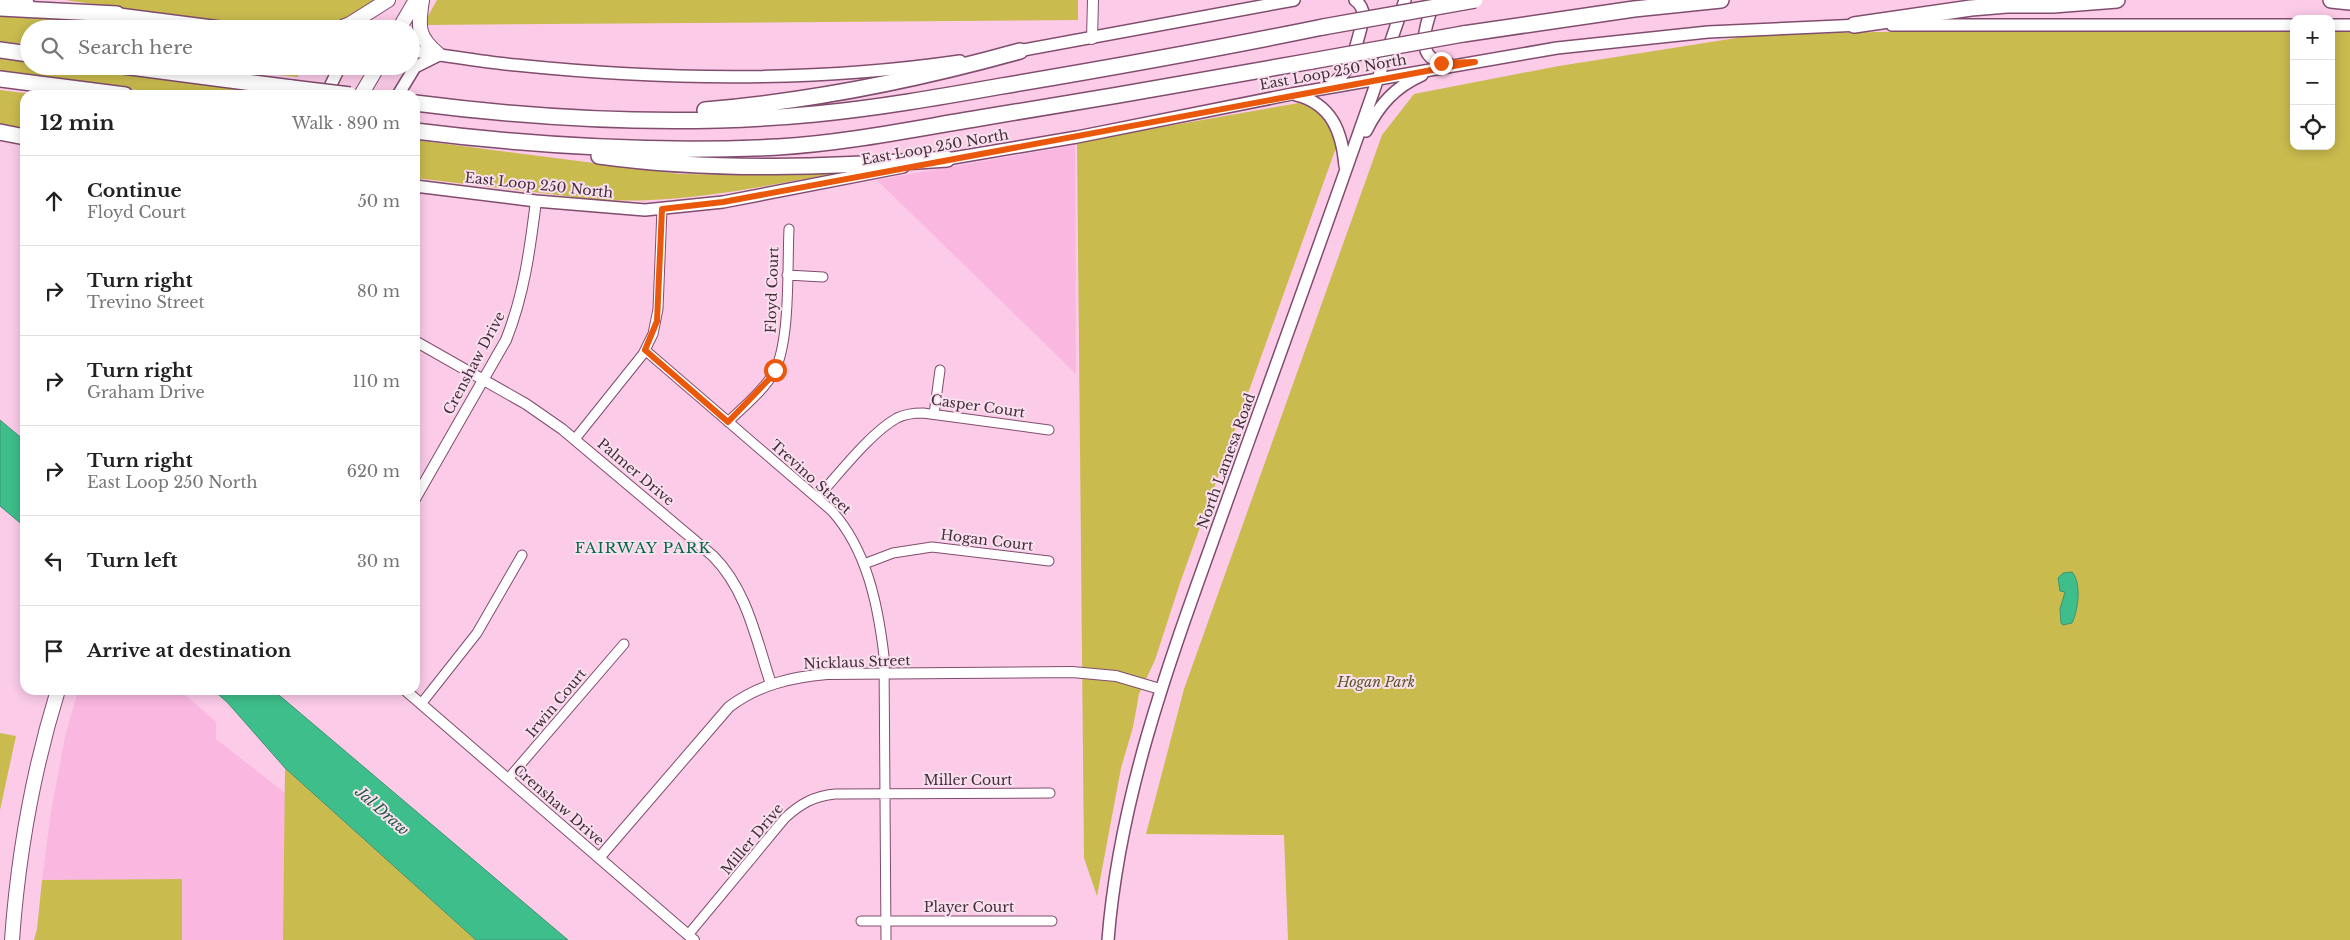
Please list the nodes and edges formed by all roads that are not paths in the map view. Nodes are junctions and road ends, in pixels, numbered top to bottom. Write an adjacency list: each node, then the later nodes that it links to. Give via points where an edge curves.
1 (4, 0): 16 (main road)
2 (388, 0): 18 (highway)
3 (416, 0): 19 (highway)
4 (422, 0): 29 (highway, via 422,38)
5 (1092, 0): 24 (street)
6 (1294, 0): 24 (main road)
7 (1355, 0): 44 (main road, via 1364,17 1347,69 1332,84)
8 (1405, 0): 38 (main road, North Lamesa Road)
9 (1435, 0): 30 (main road, via 1424,35 1425,49 1441,63)
10 (1476, 0): 46 (highway, bridge, via 1158,60 937,98 815,114 657,122)
11 (1721, 0): 50 (highway, bridge, via 1608,12 1463,34 840,141 655,149)
12 (2117, 0): 20 (highway, via 1971,8)
13 (2331, 0): 14 (highway)
14 (2350, 2)
15 (0, 8): 16 (highway)
16 (117, 14): 17 (main road)
17 (165, 20)
18 (356, 20)
19 (404, 20)
20 (1854, 25): 23 (main road, East Loop 250 North); 30 (main road, East Loop 250 North, via 1674,34)
21 (2335, 25): 22 (main road)
22 (2350, 25)
23 (2290, 26)
24 (1092, 39): 26 (main road)
25 (0, 50): 28 (highway)
26 (1020, 51): 29 (main road, via 889,70 763,76 576,71); 46 (highway, via 905,81 764,105 659,113)
27 (420, 52): 29 (main road)
28 (20, 53)
29 (441, 55): 31 (main road)
30 (1475, 62): 32 (main road, East Loop 250 North)
31 (420, 64)
32 (1441, 68): 38 (main road, East Loop 250 North); 52 (main road, via 1413,79 1391,93 1372,120)
33 (192, 75): 40 (highway, bridge)
34 (336, 75): 41 (main road)
35 (373, 75): 42 (highway)
36 (410, 75): 43 (main road)
37 (0, 79): 39 (highway)
38 (1378, 79): 44 (main road, East Loop 250 North); 52 (main road, North Lamesa Road)
39 (86, 90)
40 (309, 90)
41 (328, 90)
42 (364, 90)
43 (401, 90)
44 (1292, 94): 51 (main road, East Loop 250 North); 52 (main road, via 1315,102 1335,121 1341,136)
45 (420, 104): 46 (highway)
46 (520, 114)
47 (420, 132): 50 (highway)
48 (0, 133): 49 (highway)
49 (20, 137)
50 (499, 142): 51 (highway, via 635,161 711,167 801,167)
51 (947, 159): 55 (main road, East Loop 250 North, via 723,202)
52 (1346, 170): 75 (main road, North Lamesa Road)
53 (420, 187): 54 (main road, East Loop 250 North)
54 (536, 201): 55 (main road, East Loop 250 North, via 598,208); 62 (street, Crenshaw Drive, via 517,312 506,340)
55 (662, 209): 60 (street, via 657,321)
56 (789, 229): 57 (street, Floyd Court)
57 (787, 275): 58 (street); 64 (street, Floyd Court, via 784,342 779,364 771,377)
58 (823, 277)
59 (420, 345): 62 (street, Palmer Drive)
60 (645, 350): 64 (street, Trevino Street); 66 (street)
61 (940, 370): 63 (street)
62 (483, 380): 66 (street, Palmer Drive, via 526,404); 67 (street, Crenshaw Drive)
63 (934, 414): 65 (street, Casper Court); 68 (street, Casper Court, via 910,414 891,422)
64 (728, 422): 68 (street, Trevino Street)
65 (1049, 430)
66 (575, 439): 74 (street, Palmer Drive, via 727,571 741,593)
67 (420, 490)
68 (817, 498): 71 (street, Trevino Street, via 844,525)
69 (522, 555): 78 (street, via 477,633)
70 (1049, 561): 71 (street, Hogan Court, via 932,546 893,553)
71 (864, 564): 73 (street, Trevino Street, via 881,625)
72 (624, 644): 79 (street, Irwin Court)
73 (884, 674): 74 (street, Nicklaus Street, via 809,675); 75 (street, Nicklaus Street, via 1072,672 1116,676); 81 (street, Trevino Street)
74 (771, 684): 82 (street, Nicklaus Street, via 729,707)
75 (1160, 689): 89 (main road, North Lamesa Road, via 1125,816)
76 (57, 695): 87 (highway, via 32,795 20,862)
77 (411, 695): 78 (street, Crenshaw Drive)
78 (421, 704): 79 (street, Crenshaw Drive)
79 (508, 780): 82 (street, Crenshaw Drive)
80 (1050, 793): 81 (street, Miller Court)
81 (885, 794): 84 (street, Trevino Street); 86 (street, Miller Drive, via 825,795 804,802)
82 (599, 858): 86 (street, Crenshaw Drive)
83 (861, 921): 84 (street, Player Court)
84 (886, 921): 85 (street, Player Court); 88 (street, Trevino Street)
85 (1052, 921)
86 (691, 937)
87 (12, 940)
88 (886, 940)
89 (1108, 940)

